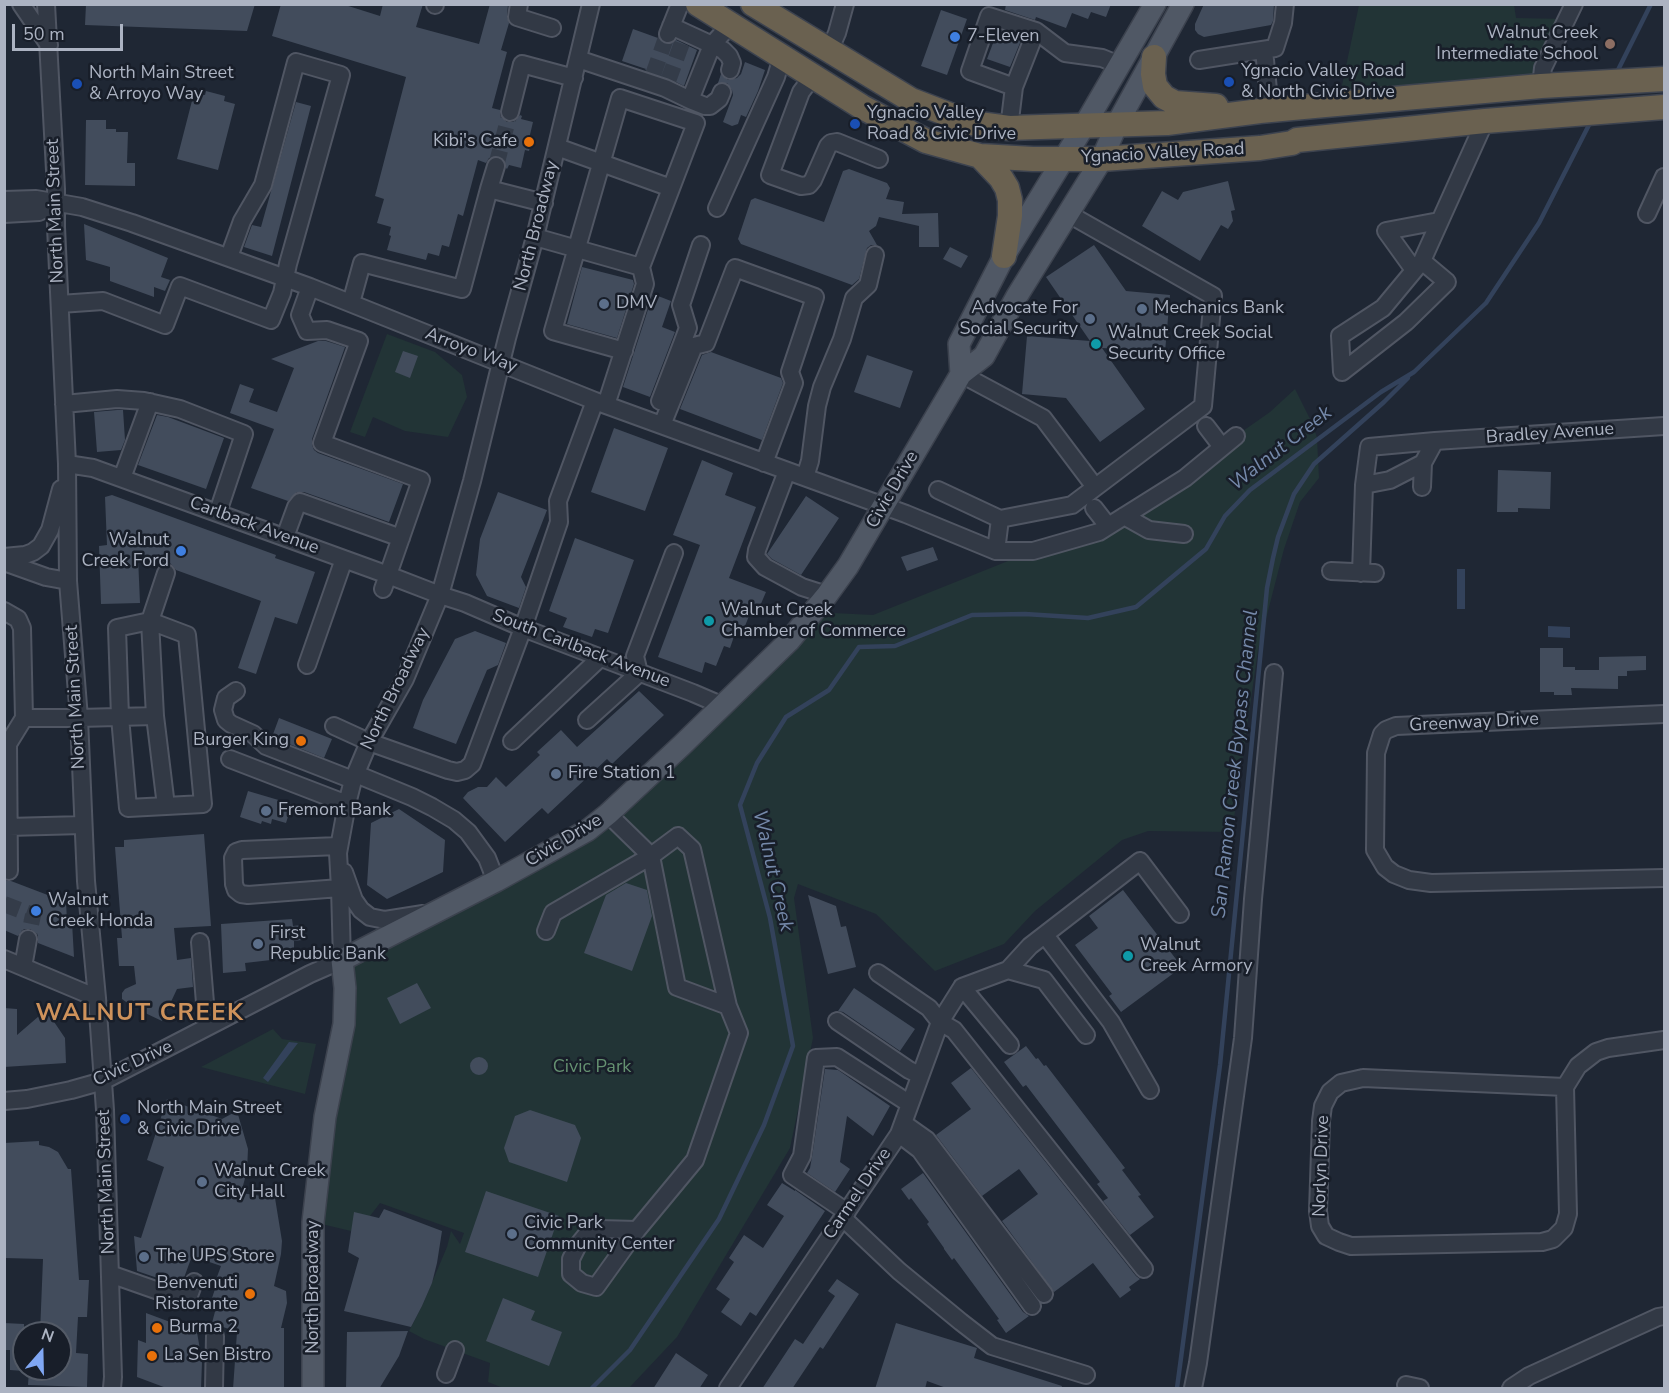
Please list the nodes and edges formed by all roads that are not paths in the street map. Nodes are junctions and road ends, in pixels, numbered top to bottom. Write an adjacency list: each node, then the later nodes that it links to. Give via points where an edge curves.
1 (21, 4): 16 (street)
2 (46, 4): 16 (street, North Main Street)
3 (519, 4): 14 (street, via 517,17)
4 (591, 4): 22 (street, North Broadway)
5 (680, 4): 17 (street, via 677,33)
6 (698, 4): 13 (highway, Ygnacio Valley Road)
7 (753, 4): 19 (highway, Ygnacio Valley Road)
8 (845, 4): 19 (street)
9 (1155, 4): 24 (main road)
10 (1183, 4): 21 (main road, Civic Drive)
11 (1286, 4): 18 (street, via 1283,23)
12 (1574, 4): 29 (street, via 1543,68)
13 (730, 25): 17 (street); 20 (highway, Ygnacio Valley Road)
14 (552, 28)
15 (1036, 31): 24 (street, via 1065,53 1102,58); 30 (street); 30 (street, via 989,15 970,70)
16 (49, 45): 51 (street, North Main Street)
17 (712, 45): 25 (street, via 729,56); 32 (street)
18 (1270, 49): 23 (street); 34 (street)
19 (829, 51): 39 (highway, Ygnacio Valley Road, via 911,100 971,123)
20 (782, 57): 26 (highway, Ygnacio Valley Road); 53 (street)
21 (1154, 57): 34 (highway, via 1155,86 1174,103); 37 (main road, Civic Drive)
22 (578, 60): 27 (street, North Broadway); 32 (street, via 659,82)
23 (1199, 60)
24 (1119, 65): 38 (main road)
25 (730, 70)
26 (813, 76): 41 (highway, Ygnacio Valley Road, via 926,141); 42 (street, via 801,92 770,175 809,185 828,146 837,142)
27 (573, 78): 35 (street, via 522,64); 40 (street, North Broadway)
28 (1665, 79): 29 (highway, Ygnacio Valley Road)
29 (1541, 86): 34 (highway, Ygnacio Valley Road)
30 (1014, 87): 39 (street)
31 (722, 92): 32 (street, via 710,106)
32 (690, 100)
33 (1665, 107): 36 (highway, Ygnacio Valley Road)
34 (1265, 110): 37 (highway, Ygnacio Valley Road, via 1167,123)
35 (510, 112)
36 (1485, 121): 44 (highway, Ygnacio Valley Road, via 1297,140 1260,148); 57 (street)
37 (1118, 124): 38 (highway, Ygnacio Valley Road); 44 (main road, Civic Drive)
38 (1084, 126): 39 (highway, Ygnacio Valley Road); 43 (main road)
39 (1009, 128)
40 (557, 147): 45 (street); 52 (street, North Broadway)
41 (980, 156): 43 (highway, Ygnacio Valley Road); 62 (highway, via 1008,188 1010,216)
42 (879, 159)
43 (1063, 159): 44 (highway, Ygnacio Valley Road); 62 (main road)
44 (1102, 159): 54 (main road, Civic Drive)
45 (601, 163): 48 (street); 48 (street, via 620,98 696,123); 60 (street)
46 (496, 165): 49 (street)
47 (1665, 177): 56 (street)
48 (671, 188): 65 (street)
49 (489, 189): 52 (street); 68 (street, via 462,289 362,262)
50 (4, 200): 51 (street, Arroyo Way)
51 (56, 203): 55 (street, via 39,212); 63 (street, Arroyo Way, via 82,207); 69 (street, North Main Street)
52 (544, 203): 58 (street, North Broadway)
53 (717, 208)
54 (1067, 213): 72 (main road, Civic Drive, via 984,356); 89 (street, via 1213,296 1203,406)
55 (4, 214)
56 (1647, 214)
57 (1439, 220): 64 (street); 64 (street, via 1386,231)
58 (535, 237): 60 (street); 71 (street, North Broadway)
59 (701, 245): 76 (street, via 681,305 688,328)
60 (577, 249): 65 (street); 70 (street, via 553,331)
61 (875, 255): 86 (street, via 867,285 854,298 822,387)
62 (1004, 256): 72 (main road, via 959,344)
63 (229, 257): 66 (street, Arroyo Way); 66 (street, via 242,221 263,184 296,62 340,75)
64 (1418, 265): 64 (street, via 1447,282 1406,322 1342,372 1340,336 1383,308)
65 (641, 267): 70 (street, via 645,284)
66 (285, 278): 67 (street, Arroyo Way); 69 (street, via 271,320 180,286 165,325 102,301)
67 (310, 287): 68 (street, Arroyo Way); 100 (street, via 300,315 308,332 327,330 359,342 322,443 421,480)
68 (351, 303): 71 (street, Arroyo Way)
69 (60, 304): 75 (street, North Main Street)
70 (624, 351): 74 (street)
71 (501, 363): 74 (street, Arroyo Way); 110 (street, North Broadway)
72 (961, 374): 89 (street, via 1043,418); 92 (main road, Civic Drive)
73 (150, 402): 75 (street, via 117,399); 87 (street); 94 (street, via 180,409 244,434)
74 (600, 403): 76 (street, Arroyo Way); 114 (street, via 558,501 559,522)
75 (64, 404): 84 (street, North Main Street)
76 (657, 423): 82 (street, Arroyo Way); 82 (street, via 694,346 706,343 735,268 815,297 790,372 794,383)
77 (1206, 426): 81 (street)
78 (1665, 426): 80 (street, Bradley Avenue)
79 (1236, 436): 81 (street)
80 (1435, 441): 83 (street); 88 (street, Bradley Avenue, via 1369,447)
81 (1222, 447): 95 (street, via 1185,478)
82 (764, 463): 85 (street, Arroyo Way)
83 (1423, 463): 88 (street, via 1390,480); 90 (street)
84 (67, 464): 87 (street, Carlback Avenue, via 88,466); 103 (street, via 46,539 33,552); 108 (street, North Main Street)
85 (787, 471): 86 (street, Arroyo Way); 111 (street, via 756,557 765,567 802,587)
86 (805, 477): 92 (street, Arroyo Way)
87 (122, 478): 94 (street, Carlback Avenue)
88 (1364, 485): 106 (street, via 1368,573)
89 (1095, 487): 96 (street, via 1072,505)
90 (1422, 487)
91 (938, 490): 96 (street)
92 (884, 506): 101 (street, Arroyo Way); 111 (main road, Civic Drive)
93 (1094, 508): 97 (street)
94 (218, 512): 99 (street, Carlback Avenue)
95 (1124, 516): 97 (street); 98 (street, via 1149,530)
96 (1000, 519): 101 (street)
97 (1108, 526): 101 (street, via 1033,551)
98 (1184, 534)
99 (285, 537): 100 (street, via 300,502); 104 (street, Carlback Avenue)
100 (401, 538): 109 (street)
101 (996, 551)
102 (674, 553): 117 (street, via 635,656)
103 (4, 557)
104 (344, 559): 109 (street, Carlback Avenue); 116 (street)
105 (4, 562): 108 (street)
106 (1331, 571)
107 (166, 573): 113 (street)
108 (68, 581): 125 (street, North Main Street)
109 (386, 582): 110 (street, Carlback Avenue)
110 (440, 595): 114 (street, South Carlback Avenue); 129 (street, North Broadway, via 405,679)
111 (827, 595): 120 (main road, Civic Drive, via 789,640)
112 (4, 611): 124 (street, via 18,619 22,628)
113 (150, 621): 122 (street); 123 (street, via 117,628); 133 (street, via 187,635 203,804)
114 (523, 628): 115 (street, South Carlback Avenue); 129 (street, via 472,764 465,770 448,770)
115 (600, 658): 117 (street, South Carlback Avenue); 128 (street)
116 (307, 666)
117 (639, 673): 120 (street, South Carlback Avenue); 126 (street)
118 (1274, 673): 187 (street, via 1243,1038)
119 (236, 691): 131 (street, via 226,698 223,710 231,724 253,734 266,746)
120 (721, 705): 134 (main road, Civic Drive)
121 (1665, 714): 140 (street, Greenway Drive, via 1396,726 1386,730 1376,753 1375,850 1394,874 1431,883)
122 (155, 716): 123 (street); 133 (street)
123 (120, 717): 125 (street); 133 (street, via 128,808)
124 (24, 718): 125 (street); 136 (street, via 8,744)
125 (79, 718): 135 (street, North Main Street)
126 (587, 720)
127 (334, 726): 129 (street)
128 (513, 741)
129 (369, 742): 131 (street, North Broadway)
130 (230, 759): 132 (street)
131 (355, 777): 132 (street, North Broadway); 141 (street, via 412,797 454,820 487,858)
132 (347, 804): 137 (street, North Broadway)
133 (166, 806)
134 (608, 814): 138 (street); 141 (main road, Civic Drive, via 588,830)
135 (82, 825): 136 (street); 155 (street, North Main Street)
136 (8, 827): 139 (street)
137 (338, 850): 142 (street, North Broadway); 142 (street, via 242,850 233,858 234,884 241,894 248,895); 143 (street, via 354,900 370,917 385,920)
138 (651, 856): 145 (street, via 553,913); 156 (street, via 677,987); 156 (street, via 678,836 692,849)
139 (9, 871)
140 (1665, 878)
141 (496, 881): 143 (main road, Civic Drive)
142 (340, 888): 150 (street, North Broadway)
143 (436, 912): 150 (main road, Civic Drive)
144 (1180, 915): 146 (street, via 1140,861)
145 (546, 931)
146 (1044, 935): 152 (street); 166 (street, via 1111,1022)
147 (28, 939): 151 (street)
148 (200, 942): 159 (street)
149 (4, 959): 151 (street)
150 (342, 960): 159 (street, Civic Drive); 185 (main road, North Broadway, via 344,1024 325,1117 313,1221)
151 (23, 967): 155 (street)
152 (1008, 970): 154 (street); 160 (street, via 1044,980)
153 (878, 973): 158 (street, via 928,1008)
154 (962, 987): 158 (street, Carmel Drive); 162 (street)
155 (97, 998): 164 (street, North Main Street)
156 (728, 1006): 171 (street, via 739,1034 695,1160)
157 (837, 1021): 163 (street)
158 (940, 1022): 163 (street, Carmel Drive); 172 (street, via 954,1030)
159 (207, 1027): 164 (street, Civic Drive)
160 (1086, 1035)
161 (1665, 1040): 165 (street, via 1596,1053 1578,1066)
162 (1010, 1045)
163 (920, 1075): 168 (street, Carmel Drive)
164 (103, 1081): 167 (street, Civic Drive); 173 (street, North Main Street)
165 (1565, 1087): 165 (street, Norlyn Drive, via 1363,1078 1341,1083 1330,1092 1323,1106 1320,1226 1326,1236 1351,1246 1553,1239 1564,1228 1568,1214)
166 (1150, 1090)
167 (4, 1101)
168 (910, 1104): 169 (street, Carmel Drive); 170 (street, via 837,1057 816,1058 802,1156 792,1175)
169 (901, 1129): 170 (street, Carmel Drive); 175 (street, via 927,1140)
170 (845, 1215): 180 (street, via 899,1271 992,1346); 186 (street, Carmel Drive)
171 (637, 1230)
172 (1144, 1269)
173 (110, 1274): 174 (street, via 187,1301); 182 (street, North Main Street)
174 (194, 1282)
175 (1038, 1300)
176 (1665, 1316): 181 (street)
177 (215, 1336): 184 (street)
178 (455, 1350): 179 (street)
179 (446, 1374)
180 (1086, 1375)
181 (1532, 1382): 188 (street)
182 (112, 1386): 183 (street)
183 (129, 1389)
184 (214, 1389)
185 (314, 1389)
186 (728, 1389)
187 (1193, 1389)
188 (1510, 1389)

